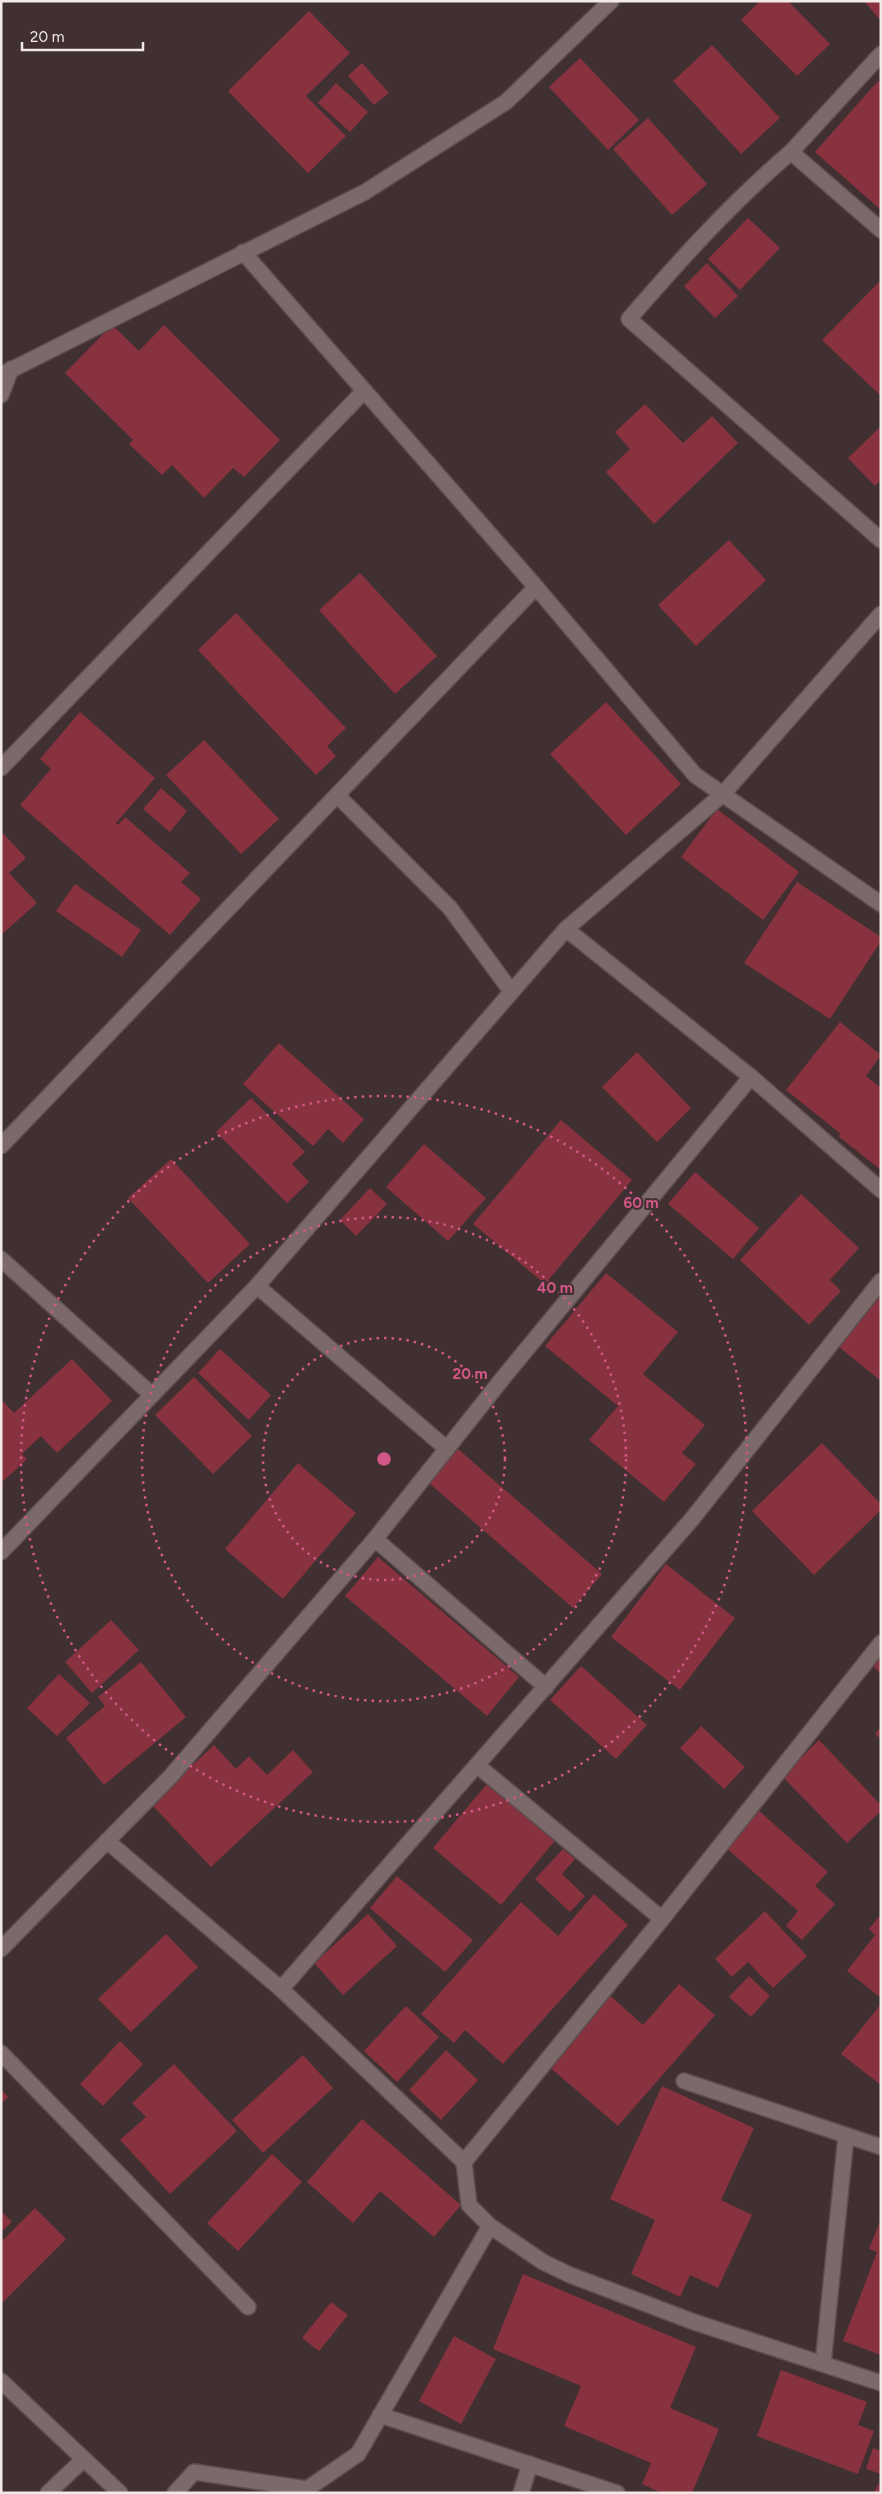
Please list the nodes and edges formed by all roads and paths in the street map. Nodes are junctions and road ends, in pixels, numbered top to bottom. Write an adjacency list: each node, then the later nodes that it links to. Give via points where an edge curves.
1 (611, 1): 5 (street, via 506,102 365,192)
2 (881, 54): 3 (street)
3 (791, 152): 4 (street); 9 (street, via 757,181 629,318)
4 (881, 230)
5 (243, 252): 6 (street); 7 (street)
6 (6, 372): 8 (street)
7 (364, 390): 10 (street); 12 (street)
8 (1, 396)
9 (881, 540)
10 (536, 587): 13 (street, via 696,775); 14 (street)
11 (881, 614): 13 (street)
12 (1, 768)
13 (722, 794): 15 (street); 16 (street)
14 (337, 796): 17 (street, via 450,908); 19 (street)
15 (881, 904)
16 (566, 929): 17 (street); 18 (street)
17 (511, 992): 23 (street)
18 (751, 1077): 20 (street); 25 (street)
19 (1, 1146)
20 (881, 1190)
21 (1, 1259): 24 (street)
22 (881, 1280): 29 (street, via 692,1520)
23 (257, 1286): 24 (street); 25 (street)
24 (152, 1395): 27 (street)
25 (447, 1449): 26 (street)
26 (375, 1539): 29 (street); 31 (street, via 171,1776)
27 (1, 1552)
28 (881, 1644): 32 (street)
29 (546, 1687): 30 (street)
30 (478, 1766): 32 (street); 34 (street)
31 (107, 1841): 33 (street); 34 (street)
32 (662, 1919): 39 (street)
33 (1, 1949)
34 (281, 1989): 39 (street)
35 (1, 2053): 41 (street)
36 (684, 2081): 37 (street)
37 (846, 2136): 38 (street); 42 (street)
38 (881, 2147)
39 (464, 2162): 40 (street, via 469,2205)
40 (490, 2226): 42 (street, via 542,2262 570,2275 694,2322); 45 (street)
41 (248, 2307)
42 (823, 2364): 44 (street)
43 (1, 2381): 46 (street)
44 (881, 2383)
45 (380, 2415): 47 (street); 48 (street, via 358,2454)
46 (84, 2458): 49 (street); 50 (street)
47 (530, 2464): 52 (street); 53 (street)
48 (306, 2491): 51 (street, via 194,2472)
49 (48, 2493)
50 (120, 2493)
51 (175, 2493)
52 (521, 2493)
53 (616, 2493)

